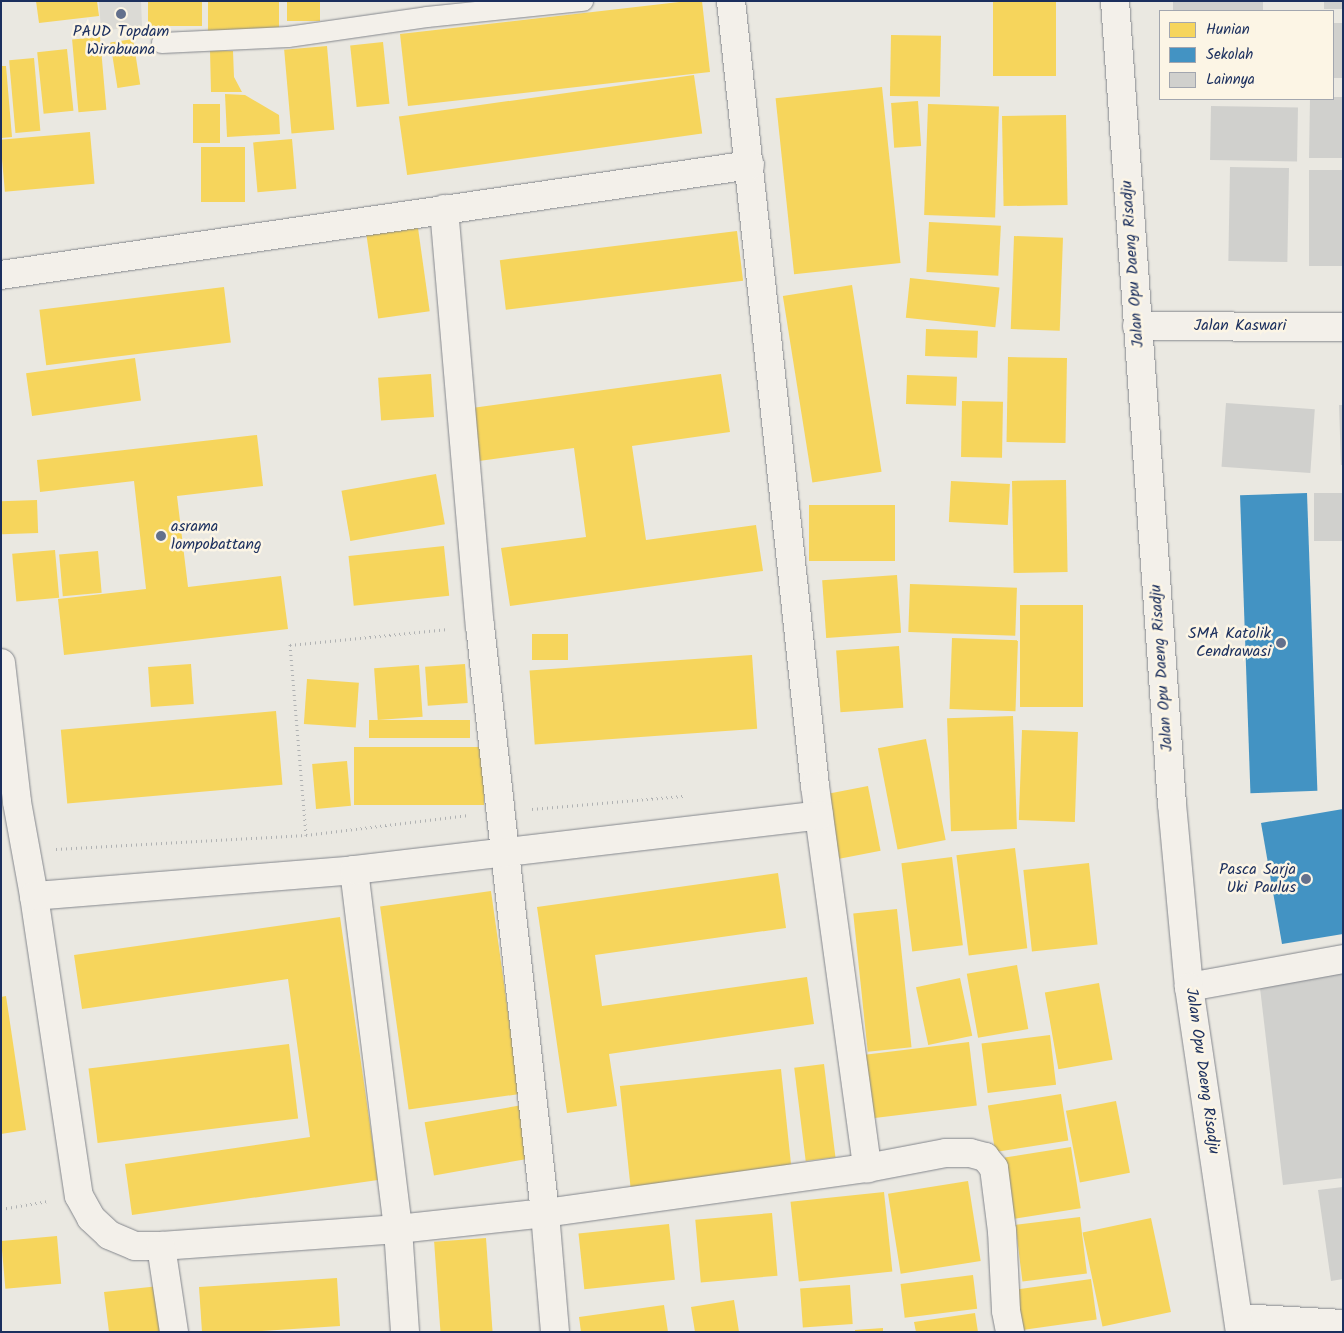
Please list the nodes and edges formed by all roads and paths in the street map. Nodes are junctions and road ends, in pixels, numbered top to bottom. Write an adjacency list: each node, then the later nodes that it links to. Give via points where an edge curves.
1 (583, 1): 4 (lane, via 427,17 288,37)
2 (731, 1): 5 (street)
3 (1115, 1): 8 (street, Jalan Opu Daeng Risadju)
4 (162, 44)
5 (750, 164): 6 (street); 15 (street)
6 (444, 209): 7 (street); 10 (street)
7 (1, 275)
8 (1137, 326): 9 (street, Jalan Kaswari); 22 (street, Jalan Opu Daeng Risadju, via 1172,804)
9 (1343, 327)
10 (480, 626): 14 (street); 16 (path, via 290,645)
11 (1, 662): 13 (street)
12 (688, 796): 14 (path)
13 (9, 803): 17 (street)
14 (501, 811): 16 (path); 18 (street)
15 (819, 815): 18 (street); 23 (street)
16 (306, 835): 17 (path)
17 (25, 851): 20 (street)
18 (504, 852): 19 (street); 26 (street)
19 (354, 870): 20 (street); 27 (street)
20 (34, 896): 24 (street)
21 (1343, 959): 22 (street)
22 (1189, 987): 30 (street, Jalan Opu Daeng Risadju)
23 (867, 1168): 26 (street); 34 (street, via 946,1153 985,1157 994,1168)
24 (79, 1196): 25 (path); 28 (street, via 91,1218 109,1234 135,1246)
25 (1, 1209)
26 (545, 1213): 27 (street); 33 (street)
27 (398, 1229): 28 (street); 32 (street)
28 (162, 1246): 31 (street)
29 (1343, 1324): 30 (street)
30 (1239, 1325)
31 (174, 1332)
32 (405, 1332)
33 (555, 1332)
34 (1010, 1332)

